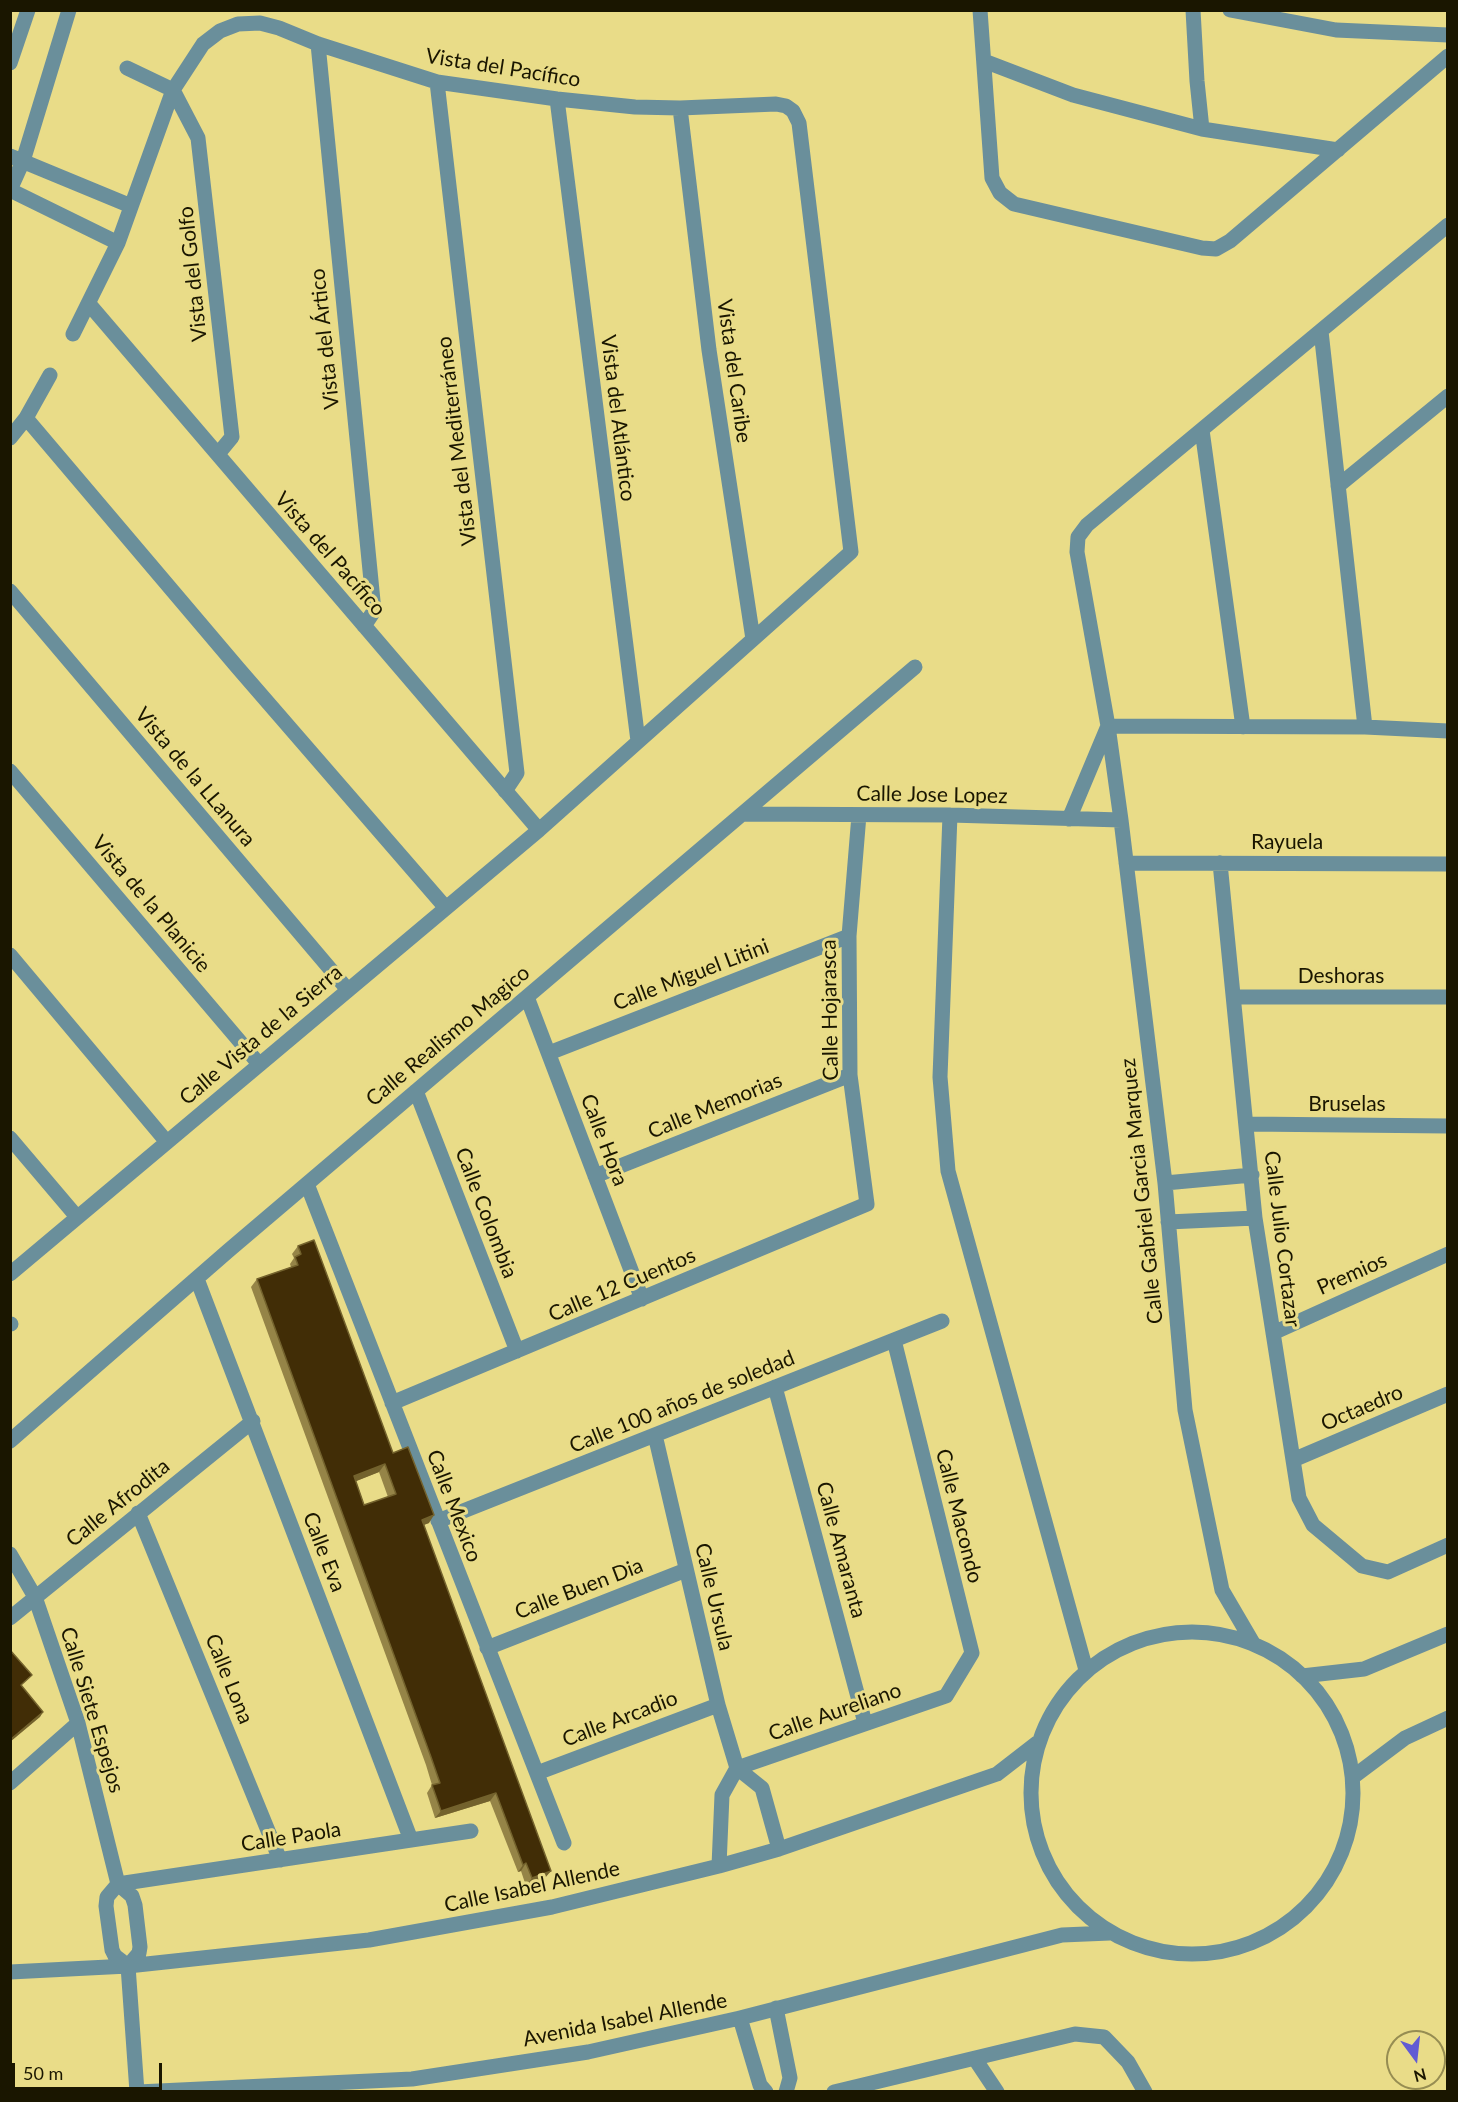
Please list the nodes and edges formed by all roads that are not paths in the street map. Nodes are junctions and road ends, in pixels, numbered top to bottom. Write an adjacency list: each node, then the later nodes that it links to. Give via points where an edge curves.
1 (69, 10): 19 (street)
2 (980, 10): 9 (street)
3 (1193, 10): 17 (street)
4 (1230, 10): 6 (street, via 1336,30)
5 (23, 13): 10 (street)
6 (1448, 35)
7 (318, 44): 12 (street, Vista del Pacífico); 13 (street, Vista del Pacífico, via 279,28 238,24 220,30 202,44); 35 (street, Vista del Ártico, via 374,611)
8 (1448, 56): 18 (street)
9 (984, 61): 17 (street, via 1073,95); 18 (street, via 992,178 1000,193 1014,204 1216,249)
10 (10, 63)
11 (127, 68): 13 (street)
12 (437, 82): 14 (street, Vista del Pacífico); 44 (street, Vista del Mediterráneo, via 518,773)
13 (173, 90): 21 (street, Vista del Pacífico); 32 (street, Vista del Golfo, via 198,138 232,437)
14 (557, 99): 15 (street, Vista del Pacífico); 42 (street, Vista del Atlántico)
15 (680, 108): 16 (street, Vista del Pacífico, via 776,104 793,111); 36 (street, Vista del Caribe, via 709,350)
16 (799, 123): 36 (street, Calle Vista de la Sierra, via 851,552)
17 (1202, 129): 18 (street)
18 (1338, 150)
19 (17, 159): 20 (street); 21 (street)
20 (11, 190): 23 (street)
21 (131, 207): 23 (street, Vista del Pacífico)
22 (1448, 225): 25 (street)
23 (118, 243): 24 (street, Vista del Pacífico)
24 (89, 304): 26 (street, Vista del Pacífico); 32 (street, Vista del Pacífico)
25 (1321, 331): 30 (street); 33 (street)
26 (73, 334)
27 (50, 375): 29 (street)
28 (1448, 396): 33 (street)
29 (26, 418): 31 (street); 54 (street)
30 (1202, 430): 38 (street, Calle Gabriel Garcia Marquez, via 1087,525 1078,537 1077,552); 39 (street)
31 (10, 438)
32 (218, 454): 35 (street, Vista del Pacífico)
33 (1338, 486): 40 (street)
34 (10, 591): 57 (street, Vista de la LLanura)
35 (364, 626): 44 (street, Vista del Pacífico)
36 (753, 639): 42 (street, Calle Vista de la Sierra)
37 (915, 667): 45 (street, Calle Realismo Magico)
38 (1108, 726): 39 (street); 48 (street); 49 (street, Calle Gabriel Garcia Marquez)
39 (1243, 727): 40 (street)
40 (1365, 727): 41 (street)
41 (1448, 731)
42 (638, 741): 50 (street, Calle Vista de la Sierra)
43 (10, 771): 62 (street, Vista de la Planicie)
44 (505, 791): 50 (street, Vista del Pacífico)
45 (742, 814): 46 (street, Calle Jose Lopez); 58 (street, Calle Realismo Magico)
46 (859, 815): 47 (street, Calle Jose Lopez); 55 (street, Calle Hojarasca)
47 (950, 815): 48 (street, Calle Jose Lopez); 102 (street, via 940,1077 948,1171)
48 (1069, 819): 49 (street, Calle Jose Lopez)
49 (1121, 820): 51 (street, Calle Gabriel Garcia Marquez)
50 (539, 830): 54 (street, Calle Vista de la Sierra)
51 (1126, 863): 52 (street, Rayuela); 71 (street, Calle Gabriel Garcia Marquez)
52 (1220, 863): 53 (street, Rayuela); 59 (street, Calle Julio Cortazar)
53 (1448, 864)
54 (446, 908): 57 (street, Calle Vista de la Sierra)
55 (849, 936): 61 (street, Calle Miguel Litini); 63 (street, Calle Hojarasca)
56 (10, 955): 68 (street)
57 (348, 990): 62 (street, Calle Vista de la Sierra)
58 (527, 997): 61 (street, Calle Hora); 64 (street, Calle Realismo Magico)
59 (1234, 997): 60 (street, Deshoras); 65 (street, Calle Julio Cortazar)
60 (1448, 997)
61 (549, 1053): 70 (street, Calle Hora)
62 (259, 1064): 68 (street, Calle Vista de la Sierra)
63 (850, 1075): 70 (street, Calle Memorias); 73 (street, Calle Hojarasca)
64 (416, 1091): 72 (street, Calle Realismo Magico); 84 (street, Calle Colombia)
65 (1247, 1124): 66 (street, Bruselas); 69 (street, Calle Julio Cortazar)
66 (1448, 1126)
67 (10, 1138): 74 (street)
68 (166, 1141): 74 (street, Calle Vista de la Sierra)
69 (1252, 1175): 71 (street); 75 (street, Calle Julio Cortazar)
70 (595, 1176): 80 (street, Calle Hora)
71 (1165, 1183): 76 (street, Calle Gabriel Garcia Marquez)
72 (307, 1184): 79 (street, Calle Realismo Magico); 87 (street, Calle Mexico)
73 (867, 1204): 80 (street, Calle 12 Cuentos)
74 (77, 1218): 78 (street, Calle Vista de la Sierra)
75 (1255, 1218): 76 (street); 82 (street, Calle Julio Cortazar)
76 (1168, 1222): 100 (street, Calle Gabriel Garcia Marquez, via 1185,1410 1222,1590)
77 (1448, 1254): 82 (street, Premios)
78 (10, 1274)
79 (197, 1279): 88 (street, Calle Eva); 90 (street, Calle Realismo Magico)
80 (642, 1299): 84 (street, Calle 12 Cuentos)
81 (942, 1321): 83 (street, Calle 100 años de soledad)
82 (1273, 1333): 91 (street, Calle Julio Cortazar)
83 (894, 1340): 85 (street, Calle 100 años de soledad); 104 (street, Calle Macondo, via 972,1653)
84 (517, 1351): 87 (street, Calle 12 Cuentos)
85 (775, 1387): 89 (street, Calle 100 años de soledad); 108 (street, Calle Amaranta)
86 (1448, 1394): 91 (street, Octaedro)
87 (392, 1403): 93 (street, Calle Mexico)
88 (253, 1421): 92 (street, Calle Afrodita); 115 (street, Calle Eva)
89 (655, 1435): 93 (street, Calle 100 años de soledad); 96 (street, Calle Ursula)
90 (10, 1441)
91 (1293, 1460): 94 (street, Calle Julio Cortazar, via 1299,1498 1312,1525 1362,1566 1389,1572)
92 (138, 1513): 97 (street, Calle Afrodita); 118 (street, Calle Lona)
93 (438, 1521): 101 (street, Calle Mexico)
94 (1448, 1545)
95 (10, 1554): 97 (street, Calle Siete Espejos)
96 (687, 1570): 101 (street, Calle Buen Dia); 105 (street, Calle Ursula)
97 (35, 1597): 98 (street, Calle Afrodita); 107 (street, Calle Siete Espejos)
98 (10, 1618)
99 (1448, 1634): 103 (street, via 1364,1669)
100 (1253, 1643): 102 (street, via 1210,1632 1166,1633 1123,1646); 103 (street)
101 (487, 1648): 111 (street, Calle Mexico)
102 (1086, 1670): 109 (street, via 1057,1703)
103 (1302, 1676): 112 (street, via 1322,1696 1343,1734)
104 (946, 1696): 108 (street, Calle Aureliano)
105 (718, 1705): 110 (street, Calle Ursula); 111 (street, Calle Arcadio)
106 (1448, 1718): 112 (street, via 1405,1738)
107 (78, 1723): 113 (street); 120 (street, Calle Siete Espejos)
108 (866, 1723): 110 (street, Calle Aureliano)
109 (1037, 1743): 117 (street, Calle Isabel Allende, via 997,1774); 121 (street, via 1029,1786 1033,1830 1049,1871 1075,1906)
110 (737, 1768): 117 (street, via 762,1788); 119 (street, via 722,1795)
111 (537, 1773): 116 (street, Calle Mexico)
112 (1353, 1777): 121 (street, via 1352,1821 1338,1863 1313,1900 1280,1929 1239,1947 1196,1954 1151,1950)
113 (10, 1783)
114 (471, 1831): 115 (street, Calle Paola)
115 (411, 1840): 118 (street, Calle Paola)
116 (564, 1843)
117 (779, 1849): 119 (street, Calle Isabel Allende)
118 (280, 1860): 120 (street, Calle Paola)
119 (719, 1866): 122 (street, Calle Isabel Allende, via 552,1907 369,1940)
120 (118, 1884): 122 (street, Calle Siete Espejos, via 132,1896 140,1947); 122 (street, via 107,1897 106,1906 112,1950)
121 (1110, 1933): 124 (street, Avenida Isabel Allende, via 1062,1935)
122 (128, 1966): 123 (street, Calle Isabel Allende); 127 (street, Calle Siete Espejos)
123 (10, 1972)
124 (776, 2008): 125 (street, Avenida Isabel Allende); 129 (street, via 790,2078)
125 (740, 2018): 127 (street, Avenida Isabel Allende, via 588,2052 412,2079); 128 (street, via 760,2085)
126 (975, 2059): 130 (street); 131 (street); 132 (street, via 1075,2034 1104,2037 1128,2062)
127 (138, 2091)
128 (766, 2091)
129 (786, 2091)
130 (839, 2091)
131 (997, 2091)
132 (1145, 2091)

